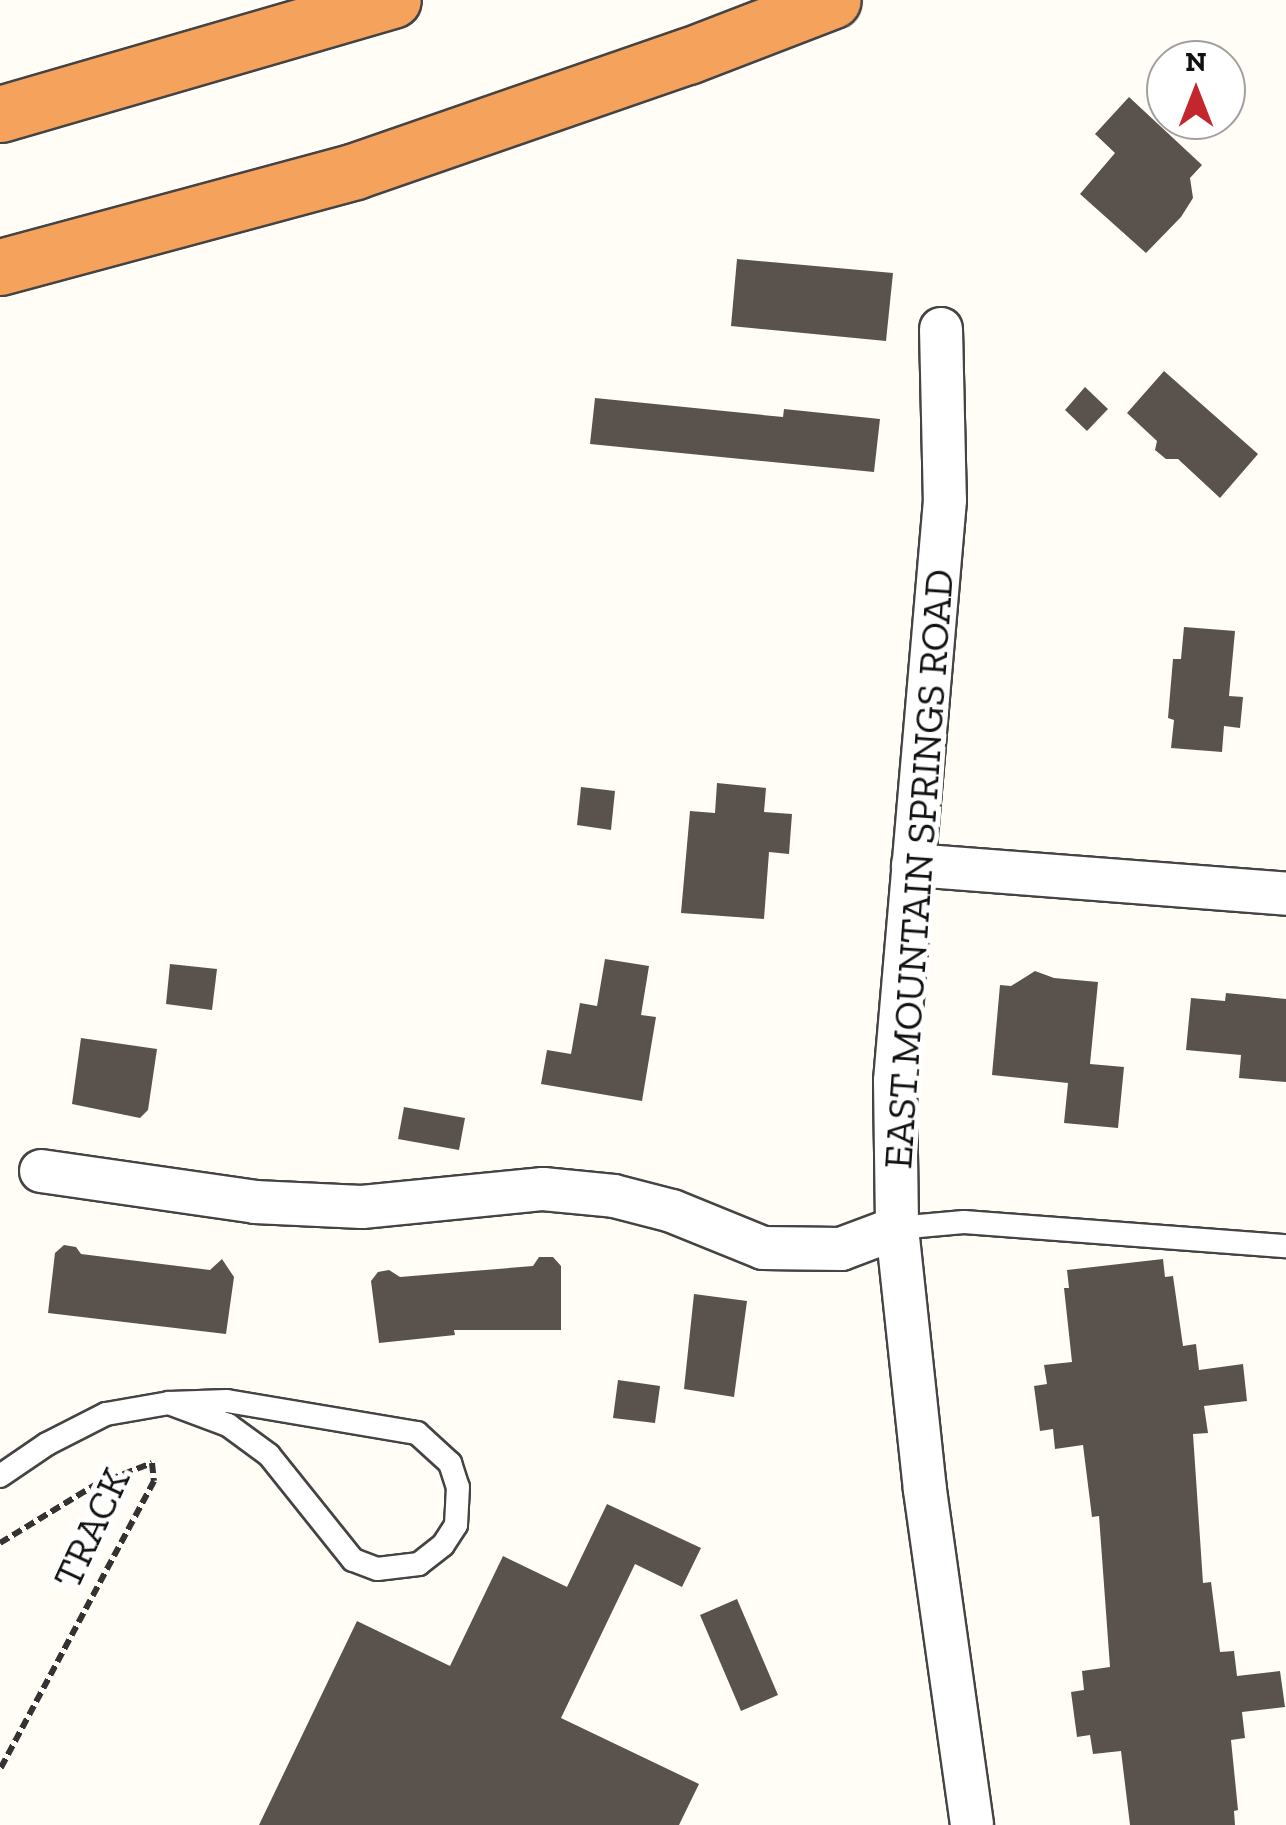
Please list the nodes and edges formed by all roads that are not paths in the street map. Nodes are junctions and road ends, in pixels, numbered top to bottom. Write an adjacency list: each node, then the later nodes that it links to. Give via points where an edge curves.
1 (393, 0): 3 (highway)
2 (833, 0): 4 (highway, via 355,171)
3 (0, 114)
4 (0, 267)
5 (941, 329): 6 (street, EAST MOUNTAIN SPRINGS ROAD, via 945,500)
6 (913, 866): 7 (street); 9 (street, EAST MOUNTAIN SPRINGS ROAD, via 895,1081)
7 (1286, 894)
8 (41, 1171): 9 (street, via 256,1202 362,1208 543,1189 614,1196 763,1248 841,1249)
9 (897, 1228): 10 (lane, via 964,1222); 13 (street, EAST MOUNTAIN SPRINGS ROAD)
10 (1286, 1246)
11 (169, 1404): 11 (lane, via 228,1425 269,1454 353,1560 377,1568 419,1564 456,1525 458,1487 450,1464 417,1432 227,1401); 12 (lane, via 106,1414)
12 (0, 1476)
13 (972, 1825)

